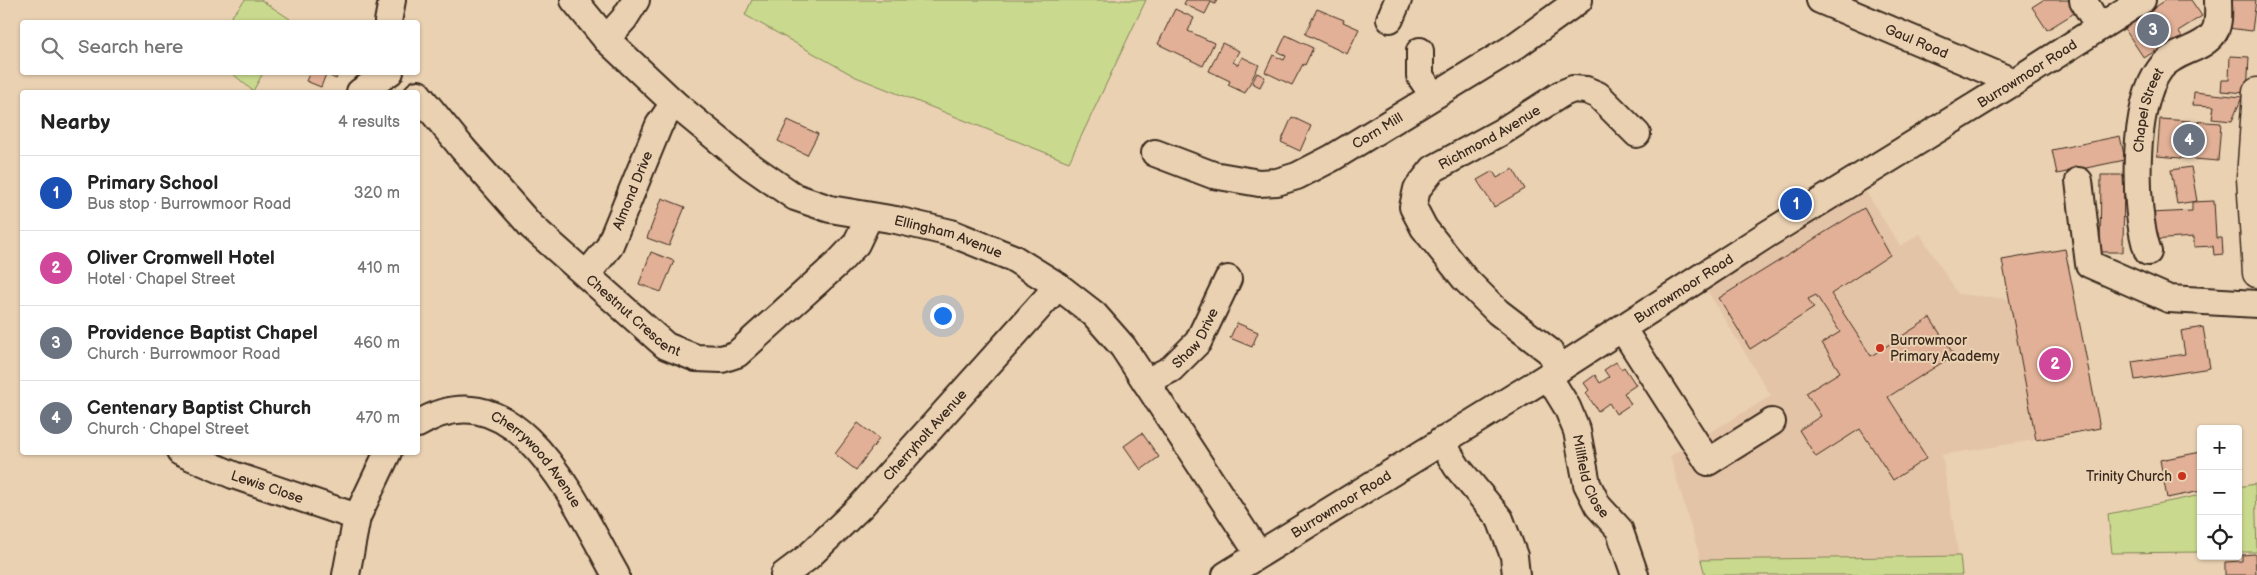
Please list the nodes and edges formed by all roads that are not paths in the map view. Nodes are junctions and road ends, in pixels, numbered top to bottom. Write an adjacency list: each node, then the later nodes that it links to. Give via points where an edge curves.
1 (392, 0): 9 (street)
2 (574, 0): 11 (street, Ellingham Avenue)
3 (636, 0): 11 (street)
4 (1579, 0): 19 (street, Corn Mill, via 1510,49)
5 (1820, 0): 15 (street, Gaul Road)
6 (2084, 0): 10 (street)
7 (2142, 0): 10 (street, Burrowmoor Road)
8 (2218, 0): 27 (street, Chapel Street, via 2214,33 2207,40 2172,57 2158,70 2140,125 2139,210)
9 (388, 20)
10 (2099, 27): 15 (street, Burrowmoor Road)
11 (606, 39): 21 (street, Ellingham Avenue)
12 (1420, 51): 19 (street, via 1420,76)
13 (386, 75): 16 (street)
14 (402, 75): 17 (street, Chestnut Crescent)
15 (2014, 82): 33 (street, Burrowmoor Road, via 1766,234)
16 (363, 90)
17 (415, 90)
18 (2257, 92): 24 (main road)
19 (1433, 96): 23 (street, Corn Mill, via 1332,158 1277,182 1259,183 1213,175)
20 (420, 97): 29 (street, Chestnut Crescent, via 531,226)
21 (674, 103): 26 (street, Ellingham Avenue, via 795,197 830,209); 29 (street, Almond Drive, via 659,125 609,248)
22 (1637, 134): 34 (street, Richmond Avenue, via 1598,96 1586,90 1573,89 1503,132 1433,169 1417,189 1413,207 1424,228 1464,278 1498,312 1549,351)
23 (1155, 153)
24 (2254, 178): 28 (main road)
25 (2079, 181): 32 (street, via 2089,264 2169,299)
26 (870, 217): 29 (street, Chestnut Crescent, via 856,244 838,263 737,354 722,359 696,358 666,346); 31 (street, Ellingham Avenue, via 951,233 1013,258)
27 (2148, 252)
28 (2257, 272)
29 (588, 274)
30 (1228, 279): 35 (street, Shaw Drive, via 1198,342 1171,369)
31 (1058, 286): 35 (street, Ellingham Avenue, via 1094,314); 45 (street, Cherryholt Avenue, via 861,506 808,557)
32 (2257, 304)
33 (1622, 328): 34 (street, Burrowmoor Road); 37 (street, via 1708,462)
34 (1554, 372): 38 (street, Burrowmoor Road); 48 (street, Millfield Close, via 1577,431 1588,484 1598,506 1619,530)
35 (1146, 382): 42 (street, Ellingham Avenue)
36 (420, 414): 44 (street, Cherrywood Avenue, via 485,412 506,420 528,437 564,484)
37 (1772, 422)
38 (1441, 441): 42 (street, Burrowmoor Road); 47 (street, via 1457,467 1500,519 1514,556)
39 (187, 455): 41 (street, Lewis Close, via 233,475)
40 (387, 455): 41 (street)
41 (357, 517): 43 (street)
42 (1258, 553): 46 (street, Burrowmoor Road)
43 (346, 575)
44 (616, 575)
45 (784, 575)
46 (1226, 575)
47 (1516, 575)
48 (1635, 575)

